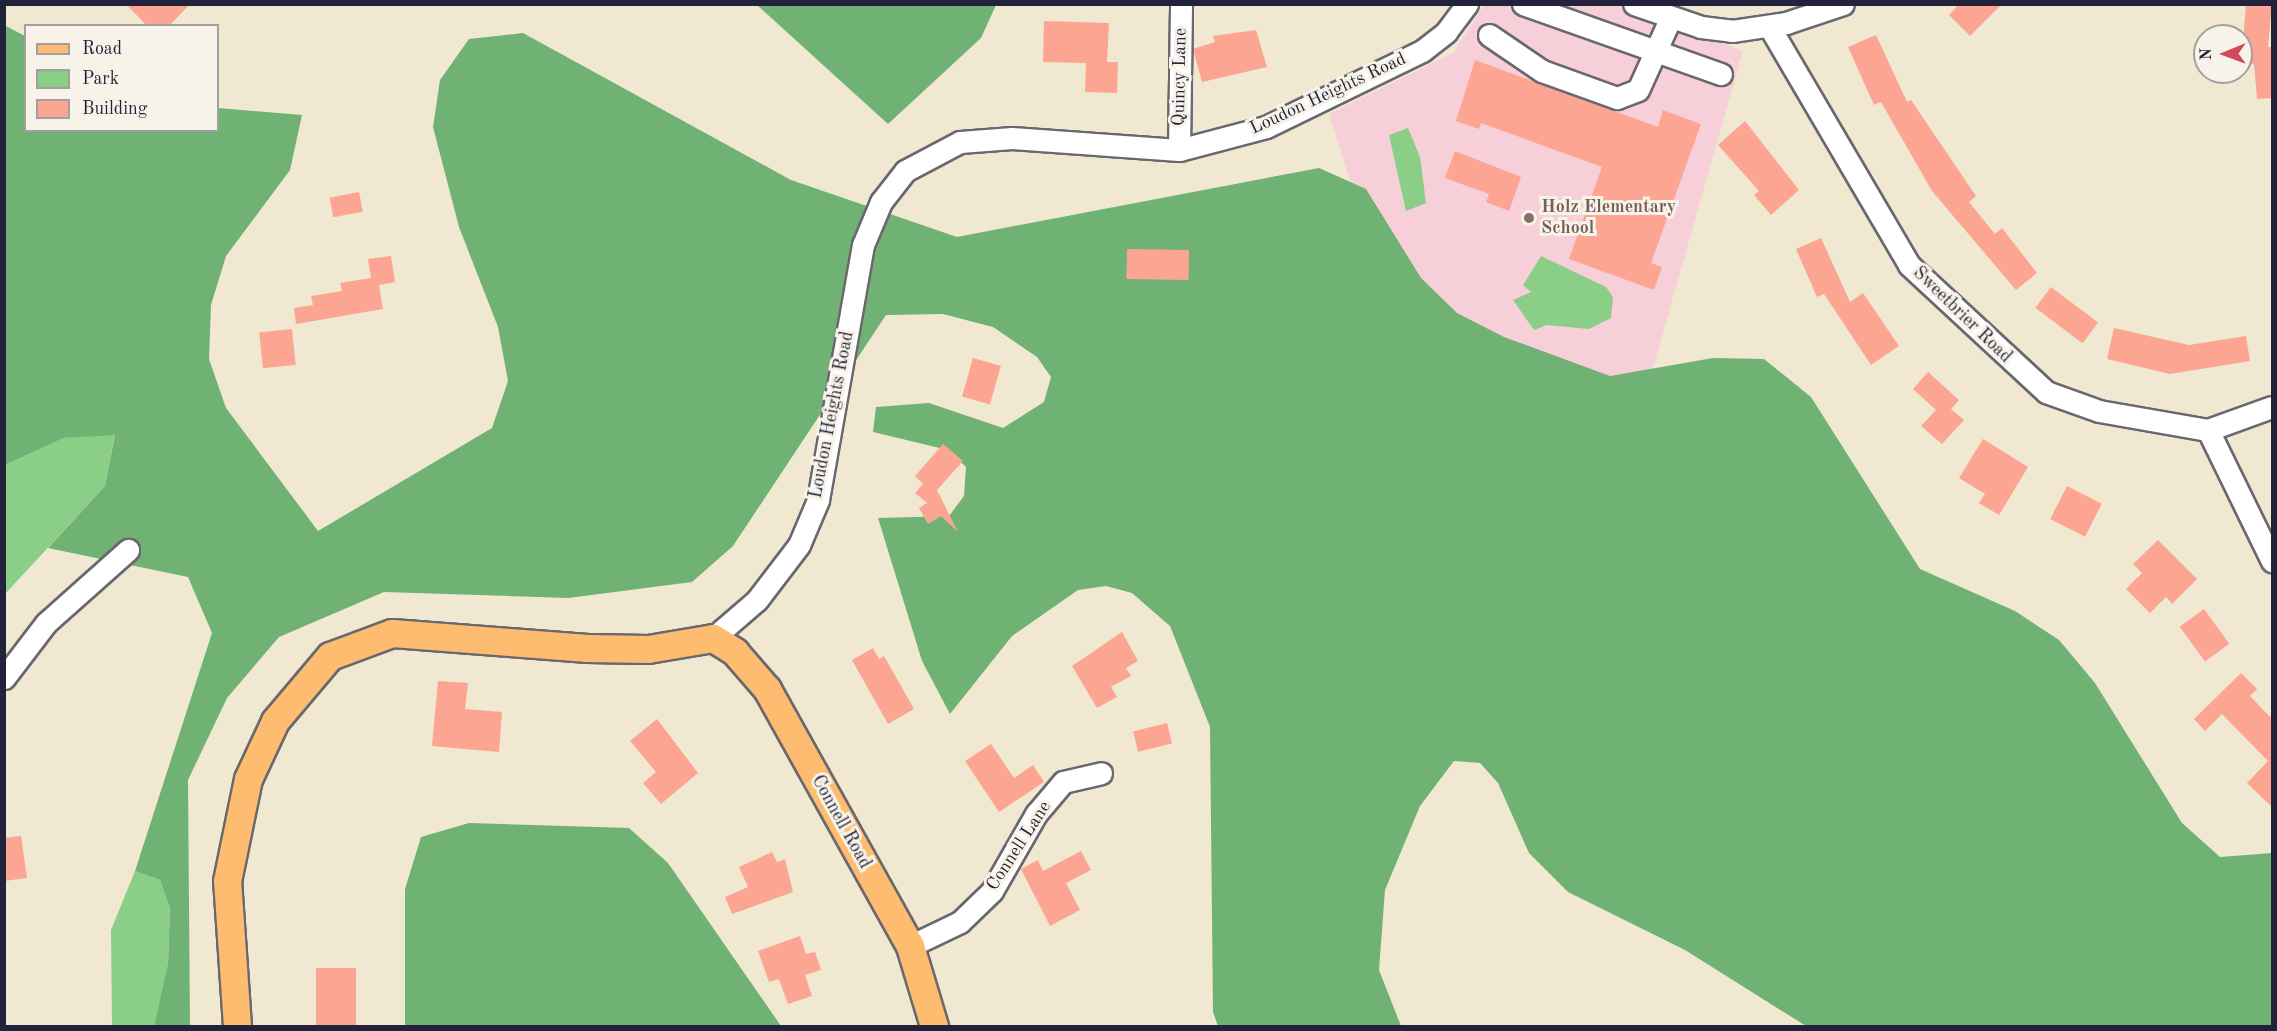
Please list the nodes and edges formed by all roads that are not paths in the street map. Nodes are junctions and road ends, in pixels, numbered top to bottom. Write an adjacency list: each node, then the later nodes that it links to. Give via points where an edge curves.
1 (1181, 4): 11 (street, Quincy Lane)
2 (1467, 4): 11 (street, Loudon Heights Road, via 1446,32 1422,51 1266,127)
3 (1523, 4): 9 (street)
4 (1634, 4): 6 (street)
5 (1843, 4): 7 (street)
6 (1671, 17): 7 (street, via 1732,31); 9 (street)
7 (1769, 26): 13 (street, Sweetbrier Road, via 1909,265 2009,361 2046,392 2099,411)
8 (1489, 35): 9 (street, via 1542,70 1617,98 1638,90)
9 (1657, 51): 10 (street)
10 (1721, 74)
11 (1179, 150): 16 (street, Loudon Heights Road, via 1012,138 960,142 905,171 880,202 863,245 818,500 799,545 778,573 757,600)
12 (2272, 407): 13 (street, Sweetbrier Road)
13 (2208, 430): 15 (street)
14 (128, 550): 17 (street, via 46,623)
15 (2272, 561)
16 (713, 638): 19 (main road, Connell Road, via 735,652 767,689); 20 (main road, via 648,649 392,633 330,656 275,720 248,779 233,836 227,881)
17 (4, 678)
18 (1101, 772): 19 (street, Connell Lane, via 1063,782 1036,814 992,891 960,922)
19 (910, 946): 21 (main road, Connell Road)
20 (237, 1026)
21 (934, 1026)

